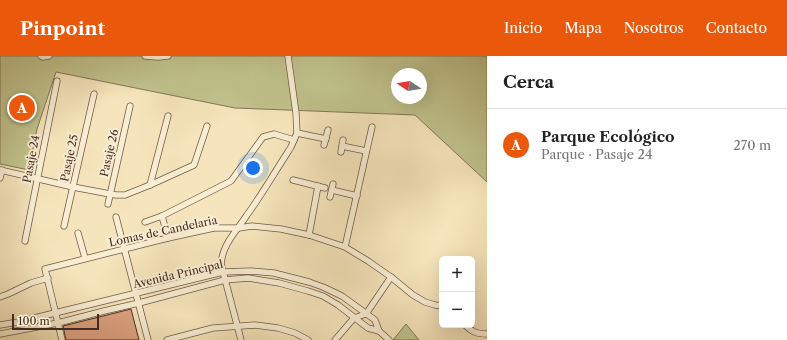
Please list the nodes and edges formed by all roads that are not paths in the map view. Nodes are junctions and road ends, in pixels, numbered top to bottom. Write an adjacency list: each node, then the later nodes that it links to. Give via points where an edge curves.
1 (41, 56): 2 (street)
2 (49, 56)
3 (145, 56): 4 (street)
4 (168, 56)
5 (288, 56): 13 (street)
6 (57, 81): 19 (street, Pasaje 24)
7 (94, 94): 23 (street, Pasaje 25)
8 (130, 106): 25 (street, Pasaje 26)
9 (168, 116): 21 (street)
10 (207, 126): 21 (street, via 194,165)
11 (372, 127): 16 (street)
12 (328, 130): 13 (street, via 325,142)
13 (297, 133): 14 (street)
14 (294, 140): 29 (street, via 274,134 263,137 231,181); 33 (street)
15 (342, 146): 16 (street)
16 (366, 151): 26 (street)
17 (1, 170): 18 (street); 19 (street)
18 (0, 178)
19 (38, 179): 23 (street); 37 (street, Pasaje 24)
20 (293, 180): 22 (street)
21 (150, 185): 25 (street, via 125,195)
22 (318, 186): 24 (street); 35 (street)
23 (73, 187): 25 (street); 32 (street, Pasaje 25)
24 (325, 188)
25 (110, 194): 28 (street, Pasaje 26)
26 (357, 196): 27 (street, via 332,187); 38 (street)
27 (330, 197)
28 (108, 204)
29 (162, 216): 31 (street); 36 (street)
30 (116, 217): 39 (street)
31 (146, 222)
32 (64, 226)
33 (239, 228): 35 (street, Lomas de Candelaria, via 274,228); 36 (street, Lomas de Candelaria, via 214,228); 41 (street, via 224,249 221,264)
34 (78, 233): 40 (street)
35 (309, 235): 38 (street, Lomas de Candelaria)
36 (168, 238): 39 (street, Lomas de Candelaria)
37 (25, 241)
38 (345, 247): 42 (street, Lomas de Candelaria)
39 (124, 248): 40 (street, Lomas de Candelaria); 45 (street)
40 (85, 258): 43 (street, Lomas de Candelaria, via 45,269)
41 (223, 272): 44 (street); 45 (street, Avenida Principal); 50 (street, Avenida Principal, via 274,273 309,282 342,296)
42 (391, 277): 48 (street, Lomas de Candelaria, via 413,295); 50 (street)
43 (48, 278): 46 (street); 49 (street)
44 (225, 280): 47 (street, Avenida Principal); 51 (street, Avenida Principal, via 248,278 308,291 338,305); 54 (street)
45 (136, 294): 47 (street); 49 (street, Avenida Principal)
46 (0, 297)
47 (139, 303): 52 (street, Avenida Principal); 61 (street)
48 (439, 306)
49 (56, 312): 52 (street); 53 (street, Avenida Principal)
50 (366, 314): 51 (street); 56 (street, Avenida Principal, via 375,320)
51 (354, 318): 56 (street, Avenida Principal, via 368,328); 65 (street)
52 (58, 323): 57 (street, Avenida Principal); 60 (street)
53 (0, 325)
54 (238, 326): 59 (street, via 213,328); 63 (street); 64 (street, via 278,328)
55 (468, 328): 58 (street, via 478,334)
56 (379, 331): 66 (street)
57 (0, 334)
58 (487, 334)
59 (191, 337): 62 (street)
60 (62, 340)
61 (148, 340)
62 (167, 340)
63 (240, 340)
64 (308, 340)
65 (335, 340)
66 (389, 340)

